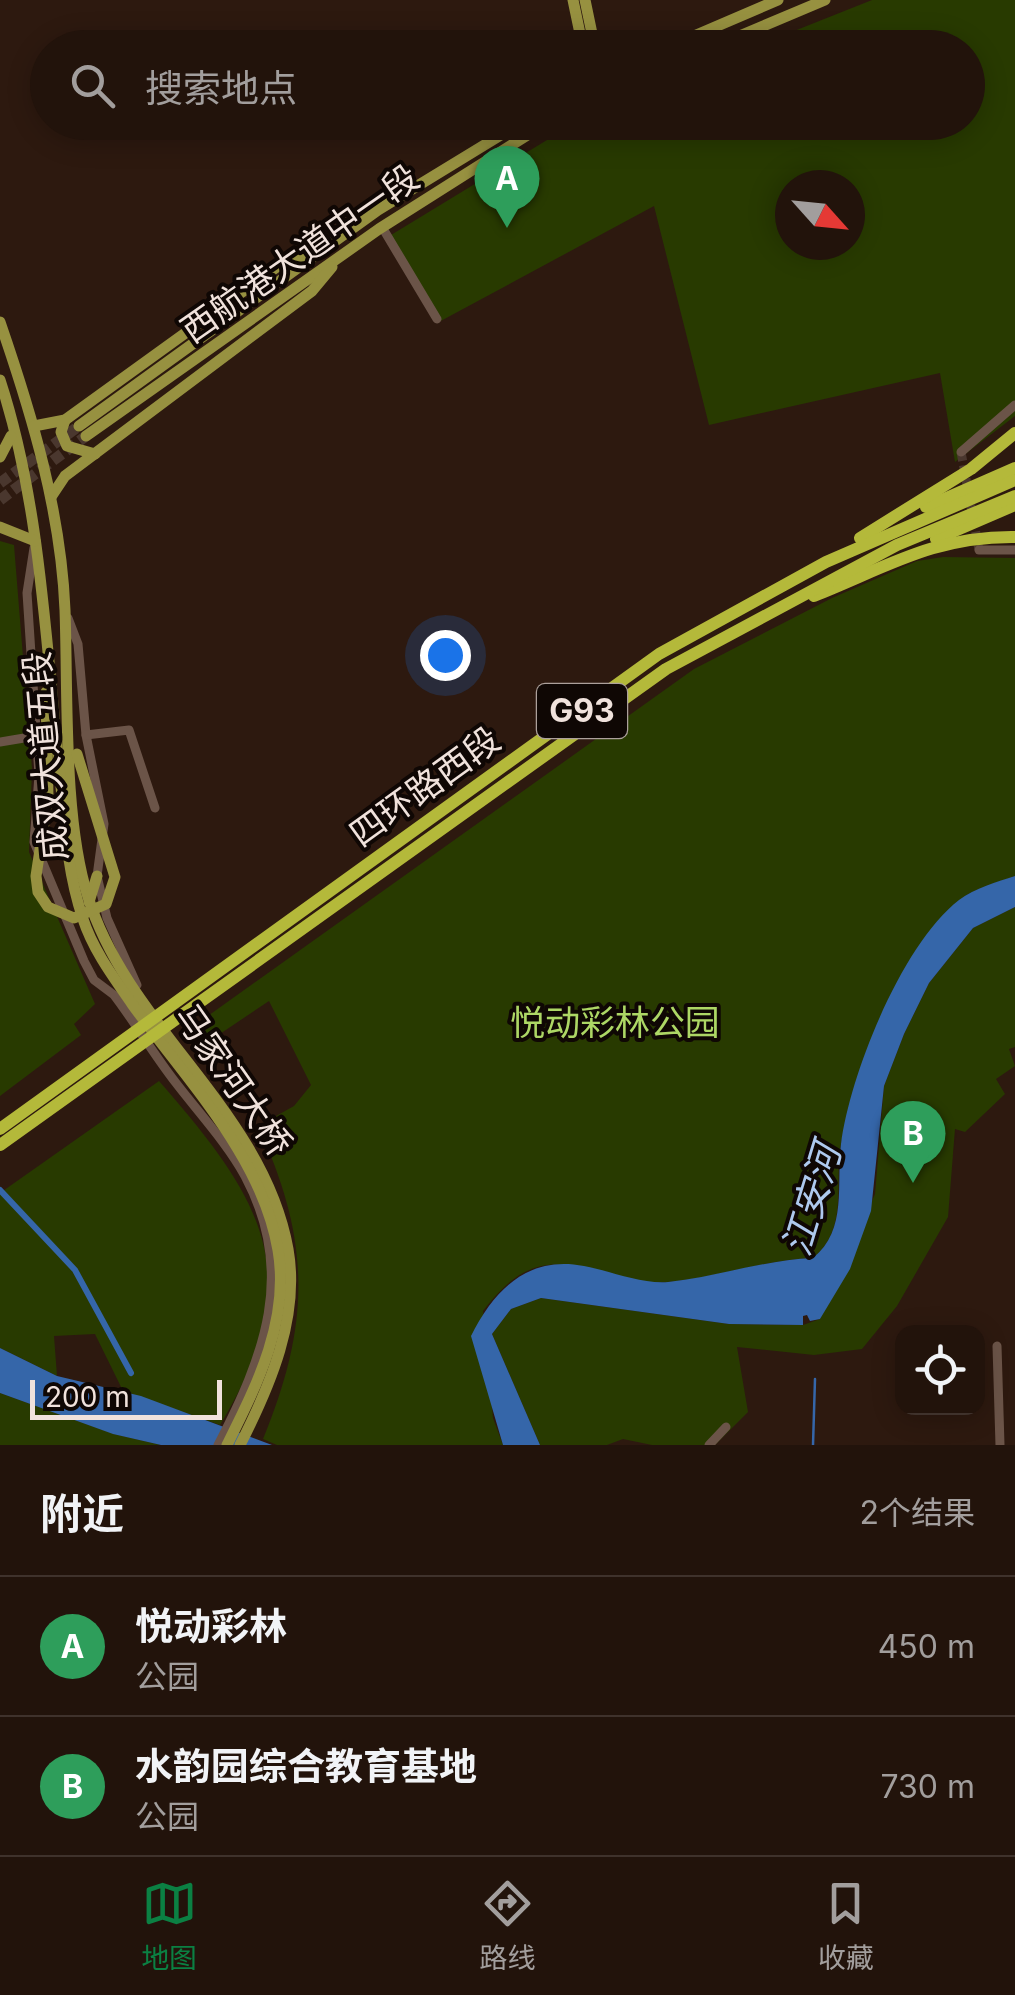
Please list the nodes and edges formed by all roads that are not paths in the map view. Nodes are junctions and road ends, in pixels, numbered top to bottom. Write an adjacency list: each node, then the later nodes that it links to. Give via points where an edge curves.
1 (573, 0): 5 (main road)
2 (585, 0): 6 (main road)
3 (778, 0): 7 (main road)
4 (824, 0): 8 (main road)
5 (579, 30)
6 (591, 30)
7 (708, 30)
8 (753, 30)
9 (493, 140): 12 (main road, 西航港大道中一段)
10 (520, 140): 11 (main road, 西航港大道中一段)
11 (382, 228): 13 (main road, 西航港大道中一段); 14 (street)
12 (326, 248): 13 (main road, 西航港大道中一段, via 82,431); 18 (main road, via 285,261)
13 (344, 254): 23 (main road, via 312,291)
14 (437, 319)
15 (0, 322): 19 (main road, 成双大道五段)
16 (0, 380): 20 (main road, 成双大道五段)
17 (1015, 405): 22 (street)
18 (65, 420): 19 (main road); 23 (main road, via 66,446)
19 (34, 426): 28 (main road, 成双大道五段)
20 (12, 432): 24 (main road); 33 (main road, 成双大道五段)
21 (1015, 433): 31 (highway)
22 (962, 452)
23 (95, 454): 28 (main road, via 64,476)
24 (0, 457)
25 (1015, 468): 31 (highway)
26 (1015, 480): 37 (highway, 四环路西段 / G93)
27 (1015, 496): 39 (highway, 四环路西段 / G93, via 897,545)
28 (50, 497): 38 (main road, 成双大道五段)
29 (1015, 505): 36 (highway)
30 (0, 527): 33 (main road)
31 (864, 536): 37 (highway)
32 (1015, 537): 36 (highway, via 963,539)
33 (35, 541): 41 (main road, 成双大道五段); 43 (street, via 27,593)
34 (979, 550): 35 (street)
35 (1015, 550)
36 (888, 561): 39 (highway)
37 (826, 562): 49 (highway, 四环路西段 / G93, via 659,654)
38 (65, 611): 40 (main road, 成双大道五段); 42 (street, via 78,644)
39 (766, 615): 50 (highway, 四环路西段 / G93, via 666,668)
40 (63, 636): 43 (main road, via 88,800 115,877 106,904 74,918 55,914 38,892 48,796); 47 (main road, 成双大道五段, via 76,842)
41 (49, 666): 43 (main road); 48 (main road, 成双大道五段, via 74,893 92,939)
42 (86, 736): 45 (street, via 129,730); 46 (street, via 104,824)
43 (41, 737): 44 (street); 52 (street, via 34,842 56,899 94,980 114,995 244,1175 265,1228 271,1268 266,1336)
44 (0, 742)
45 (155, 808)
46 (98, 876): 47 (main road); 48 (street)
47 (89, 902): 48 (main road, 成双大道五段)
48 (135, 998): 52 (main road, 马家河大桥, via 250,1147 282,1221 290,1297 275,1369)
49 (0, 1129)
50 (0, 1146)
51 (997, 1346): 58 (street)
52 (239, 1424): 54 (street); 55 (main road); 56 (main road)
53 (726, 1428): 57 (street)
54 (218, 1445)
55 (227, 1445)
56 (240, 1445)
57 (710, 1445)
58 (1000, 1445)

